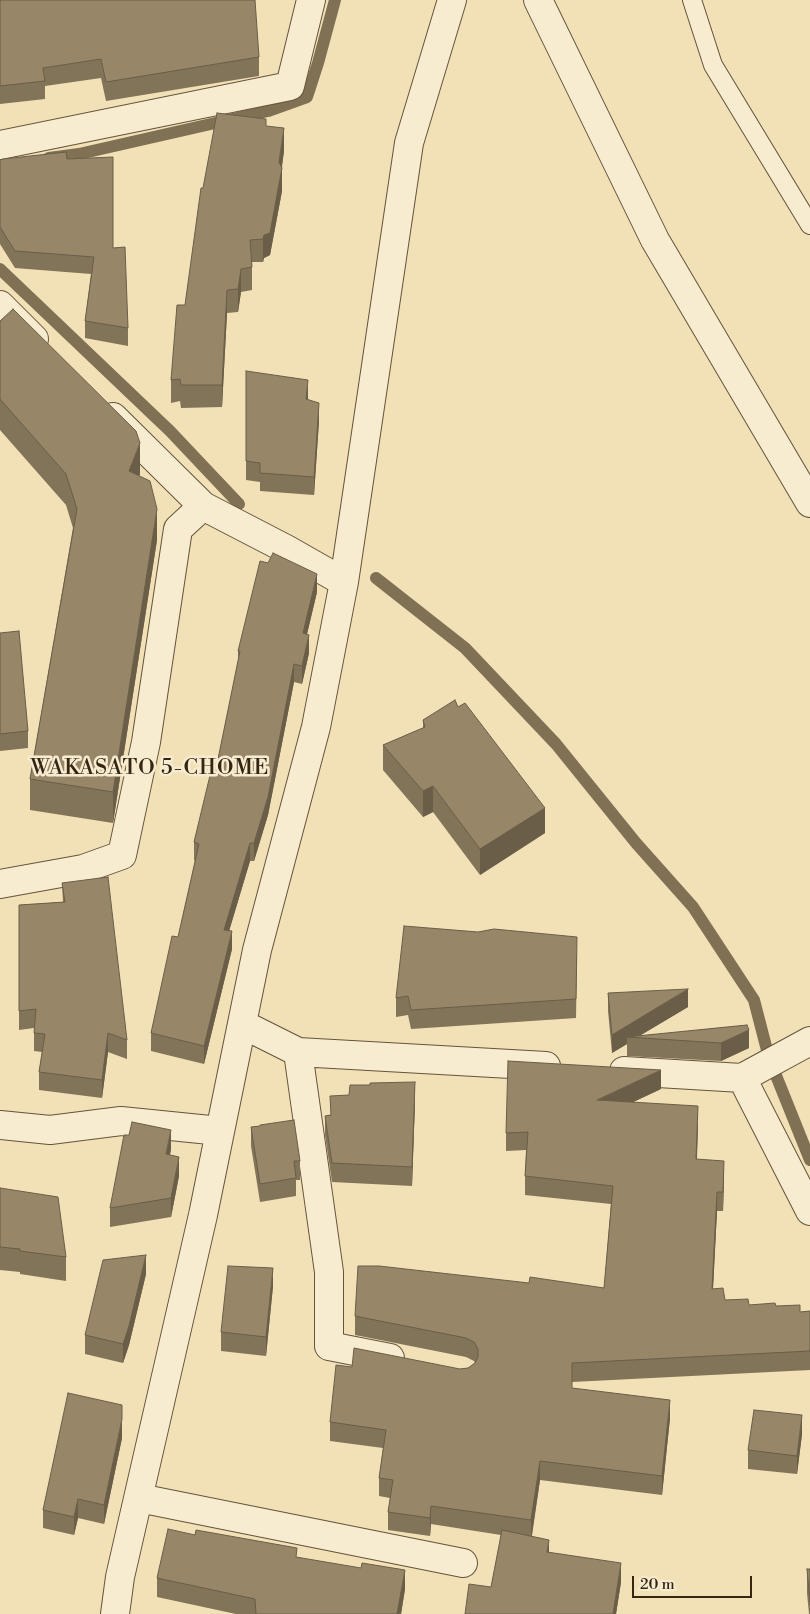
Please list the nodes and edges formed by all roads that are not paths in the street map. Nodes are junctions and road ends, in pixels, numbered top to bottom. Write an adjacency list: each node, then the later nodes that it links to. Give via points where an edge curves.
1 (311, 0): 5 (street, via 290,86)
2 (452, 0): 12 (street, via 409,143)
3 (538, 0): 10 (street, via 655,240)
4 (692, 0): 6 (lane, via 713,65)
5 (0, 145)
6 (810, 225)
7 (0, 305): 8 (street)
8 (49, 353)
9 (98, 402): 11 (street)
10 (810, 504)
11 (203, 506): 12 (street); 13 (street, via 178,529 146,742 122,855 83,869)
12 (344, 582): 14 (street, via 316,727 257,950)
13 (0, 884)
14 (242, 1024): 16 (street); 21 (street)
15 (810, 1041): 19 (street)
16 (298, 1052): 17 (street); 23 (street, via 329,1272 329,1346)
17 (574, 1068)
18 (604, 1070): 19 (street)
19 (751, 1073): 22 (street)
20 (0, 1125): 21 (street, via 50,1130 121,1121)
21 (220, 1131): 24 (street)
22 (810, 1211)
23 (416, 1363)
24 (139, 1498): 25 (street); 26 (street)
25 (463, 1562)
26 (115, 1614)

